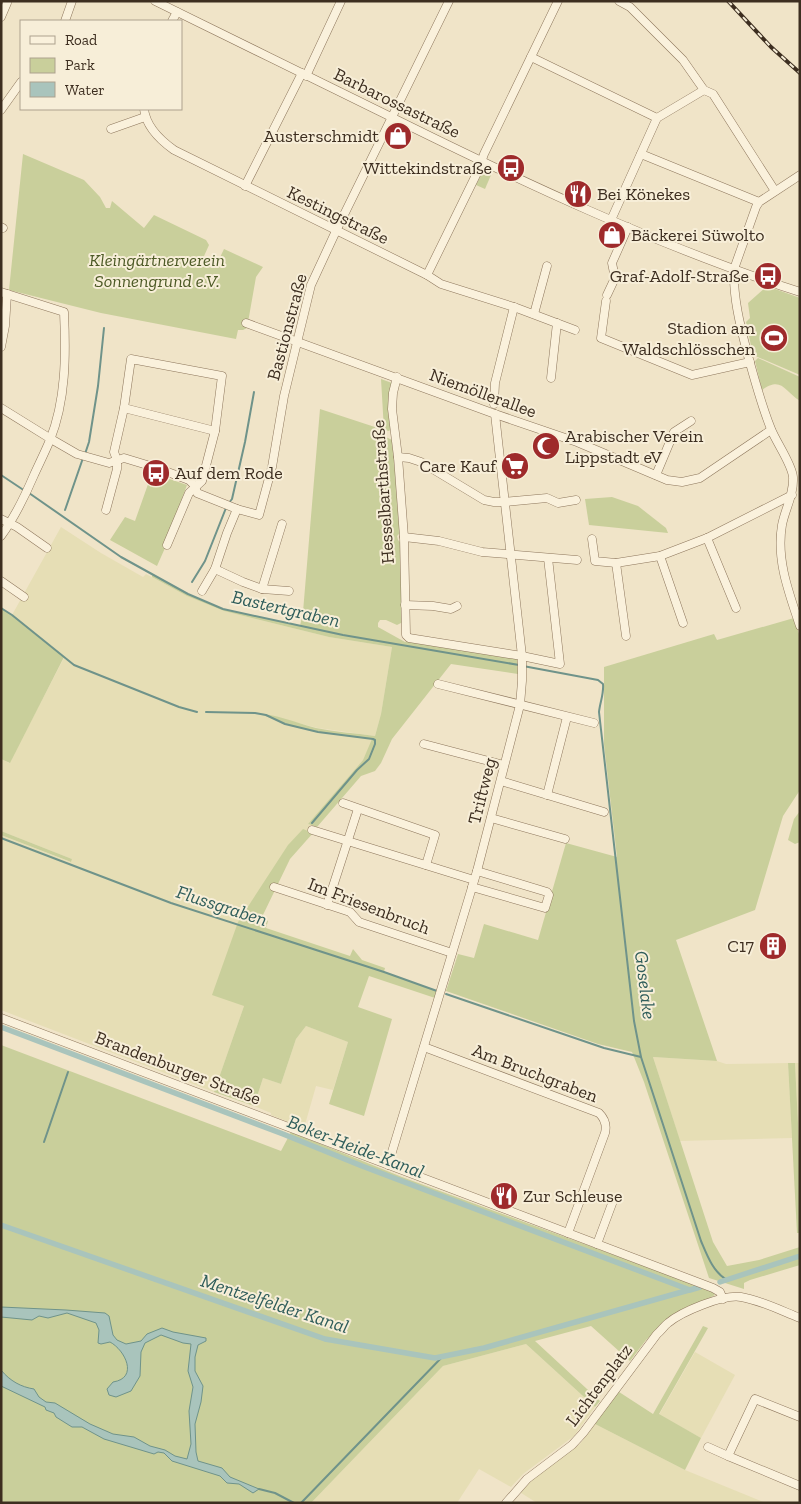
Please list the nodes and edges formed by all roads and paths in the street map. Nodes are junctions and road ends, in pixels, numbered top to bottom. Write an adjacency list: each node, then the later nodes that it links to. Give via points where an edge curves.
1 (72, 1): 10 (street)
2 (155, 1): 8 (street, Barbarossastraße)
3 (341, 1): 13 (street)
4 (449, 1): 18 (street, Bastionstraße)
5 (558, 1): 12 (street)
6 (619, 1): 15 (street, via 630,7 683,60)
7 (7, 3): 9 (street)
8 (177, 12): 11 (street); 13 (street, Barbarossastraße)
9 (1, 17)
10 (65, 20)
11 (173, 20)
12 (531, 57): 19 (street); 22 (street)
13 (304, 74): 18 (street, Barbarossastraße); 24 (street)
14 (20, 83): 16 (street)
15 (704, 90): 19 (street); 25 (street, via 713,94)
16 (1, 110)
17 (144, 113): 20 (street, Kestingstraße); 24 (street, Kestingstraße, via 154,131 174,150)
18 (393, 118): 22 (street, Barbarossastraße); 29 (street, Bastionstraße)
19 (657, 118): 21 (street)
20 (111, 129)
21 (641, 154): 26 (street); 27 (street)
22 (481, 161): 27 (street, Barbarossastraße); 32 (street)
23 (800, 175): 25 (street)
24 (245, 186): 29 (street, Kestingstraße)
25 (775, 191): 26 (street)
26 (759, 202): 31 (street)
27 (611, 220): 28 (street, Barbarossastraße)
28 (628, 227): 31 (street, Barbarossastraße); 42 (street, via 612,263 615,278 606,298 601,338 692,375)
29 (336, 231): 32 (street, Kestingstraße); 40 (street, Bastionstraße, via 311,285)
30 (547, 266): 36 (street)
31 (734, 269): 33 (street, Barbarossastraße); 42 (street, via 734,293)
32 (427, 275): 35 (street, Kestingstraße, via 441,284)
33 (800, 292)
34 (4, 293): 41 (street, via 5,326); 52 (street, via 64,312 66,349 62,388)
35 (514, 307): 36 (street, Kestingstraße); 45 (street, via 494,382)
36 (534, 314): 38 (street, Kestingstraße)
37 (246, 323): 40 (street, Niemöllerallee)
38 (557, 323): 39 (street, Kestingstraße); 44 (street)
39 (575, 330)
40 (298, 341): 43 (street, Niemöllerallee); 60 (street, Bastionstraße, via 259,515)
41 (1, 347)
42 (750, 362): 50 (street)
43 (397, 377): 48 (street, Niemöllerallee); 53 (street, Hesselbarthstraße, via 392,409)
44 (551, 378)
45 (494, 404)
46 (1, 408): 52 (street)
47 (124, 408): 51 (street); 51 (street, via 131,359 222,376); 54 (street, via 114,452)
48 (495, 414): 55 (street, Niemöllerallee, via 577,442); 59 (street, Triftweg)
49 (692, 421): 55 (street, via 674,432)
50 (771, 430): 55 (street, Niemöllerallee, via 700,478 682,482); 57 (street, via 793,476)
51 (214, 431): 56 (street, via 202,481)
52 (50, 439): 54 (street, via 83,455 109,463); 63 (street)
53 (398, 457): 59 (street, via 421,462 484,500); 66 (street, Hesselbarthstraße)
54 (117, 460): 56 (street, via 124,458 157,468 189,480); 61 (street)
55 (656, 475)
56 (195, 486): 60 (street, via 198,493); 69 (street)
57 (792, 495): 67 (street); 86 (street, via 782,524 779,549 783,574)
58 (576, 500): 59 (street, via 558,502 547,498)
59 (504, 502): 71 (street, Triftweg)
60 (230, 506): 76 (street, via 227,534)
61 (106, 510)
62 (1, 519): 63 (street)
63 (10, 524): 65 (street); 70 (street)
64 (282, 524): 78 (street)
65 (1, 536)
66 (404, 538): 71 (street, via 439,541); 82 (street, Hesselbarthstraße)
67 (707, 538): 72 (street); 84 (street)
68 (592, 540): 75 (street, via 594,561)
69 (167, 545)
70 (47, 548)
71 (510, 555): 73 (street); 88 (street, Triftweg)
72 (660, 556): 75 (street); 85 (street)
73 (548, 558): 74 (street); 88 (street, via 560,664)
74 (576, 560)
75 (616, 564): 87 (street)
76 (215, 569): 78 (street); 79 (street)
77 (1, 580): 81 (street)
78 (262, 589): 80 (street)
79 (202, 590)
80 (289, 591)
81 (24, 597)
82 (405, 605): 83 (street, via 451,609); 88 (street, Hesselbarthstraße, via 405,631 409,638)
83 (457, 606)
84 (736, 608)
85 (683, 623)
86 (800, 626)
87 (626, 636)
88 (522, 662): 90 (street, Triftweg)
89 (438, 684): 90 (street)
90 (520, 705): 91 (street); 94 (street, Triftweg)
91 (567, 717): 92 (street); 96 (street)
92 (594, 723)
93 (424, 744): 94 (street)
94 (504, 765): 95 (street, Triftweg)
95 (500, 781): 96 (street); 100 (street, Triftweg)
96 (547, 795): 99 (street)
97 (343, 803): 98 (street)
98 (358, 809): 103 (street); 104 (street, via 435,835)
99 (604, 812)
100 (491, 818): 102 (street); 105 (street, Triftweg)
101 (312, 830): 103 (street)
102 (565, 839)
103 (348, 841): 104 (street); 108 (street)
104 (426, 865): 106 (street)
105 (477, 871): 106 (street, Triftweg); 106 (street, via 547,892 545,908)
106 (473, 884): 109 (street, Triftweg)
107 (274, 887): 108 (street, Im Friesenbruch)
108 (327, 905): 109 (street, Im Friesenbruch, via 350,912 360,922)
109 (452, 953): 111 (street, Triftweg)
110 (1, 1018): 112 (street, Brandenburger Straße)
111 (424, 1047): 112 (street, Triftweg); 114 (street, Am Bruchgraben, via 602,1116 605,1133)
112 (388, 1165): 114 (street, Brandenburger Straße)
113 (613, 1201): 115 (street)
114 (568, 1233): 115 (street, Brandenburger Straße)
115 (597, 1244): 116 (street, Brandenburger Straße, via 713,1288)
116 (723, 1298): 117 (street, via 747,1298); 122 (street, Lichtenplatz, via 694,1308 668,1323 572,1445 527,1479)
117 (800, 1318)
118 (800, 1417): 120 (street, via 755,1399)
119 (708, 1447): 120 (street)
120 (728, 1456): 121 (street)
121 (800, 1486)
122 (506, 1503)

